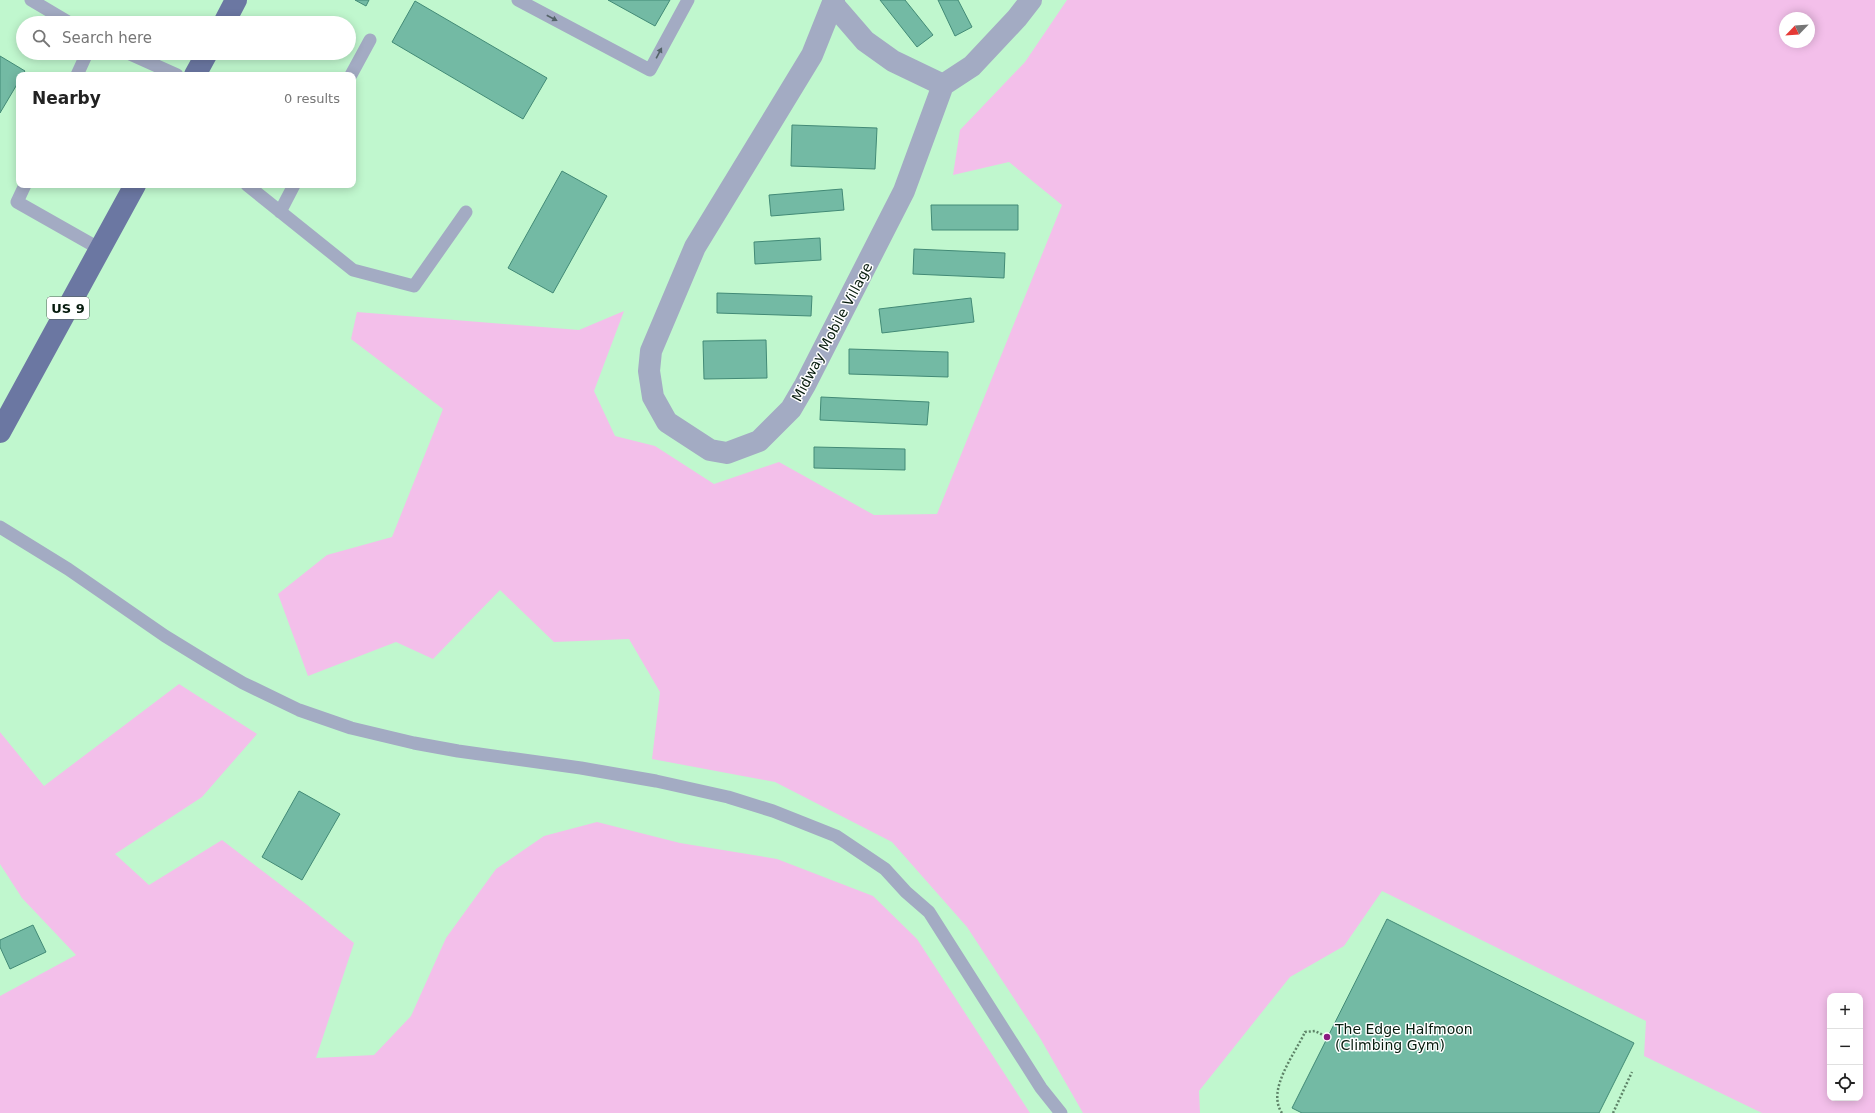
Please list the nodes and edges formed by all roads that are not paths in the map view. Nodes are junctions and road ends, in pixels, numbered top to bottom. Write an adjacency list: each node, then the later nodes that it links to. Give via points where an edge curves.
1 (31, 0): 7 (lane)
2 (236, 0): 8 (main road)
3 (518, 0): 4 (lane, one-way to 4, via 650,70)
4 (688, 0)
5 (1031, 0): 17 (street, via 972,66)
6 (833, 2): 17 (street, Midway Mobile Village, via 865,41 893,61); 17 (street, Midway Mobile Village, via 812,55 695,247 651,351 649,371 653,397 667,422 710,450 727,453 759,441 791,408 809,378 904,191)
7 (58, 16)
8 (228, 16)
9 (370, 40): 16 (lane)
10 (84, 60): 13 (lane)
11 (144, 60): 14 (lane)
12 (203, 60): 15 (main road)
13 (78, 72)
14 (170, 72)
15 (197, 72)
16 (353, 72)
17 (943, 85)
18 (23, 188): 24 (lane, via 16,202)
19 (133, 188): 24 (main road, US 9)
20 (251, 188): 22 (lane)
21 (292, 188): 22 (lane)
22 (280, 212): 23 (lane, via 353,270 414,286)
23 (466, 212)
24 (100, 249): 25 (main road, US 9)
25 (0, 432)
26 (0, 527): 27 (lane, via 209,663 269,696 322,718 351,728 458,751 582,768 728,797 836,836 885,869 929,912 1041,1088)
27 (1061, 1113)

